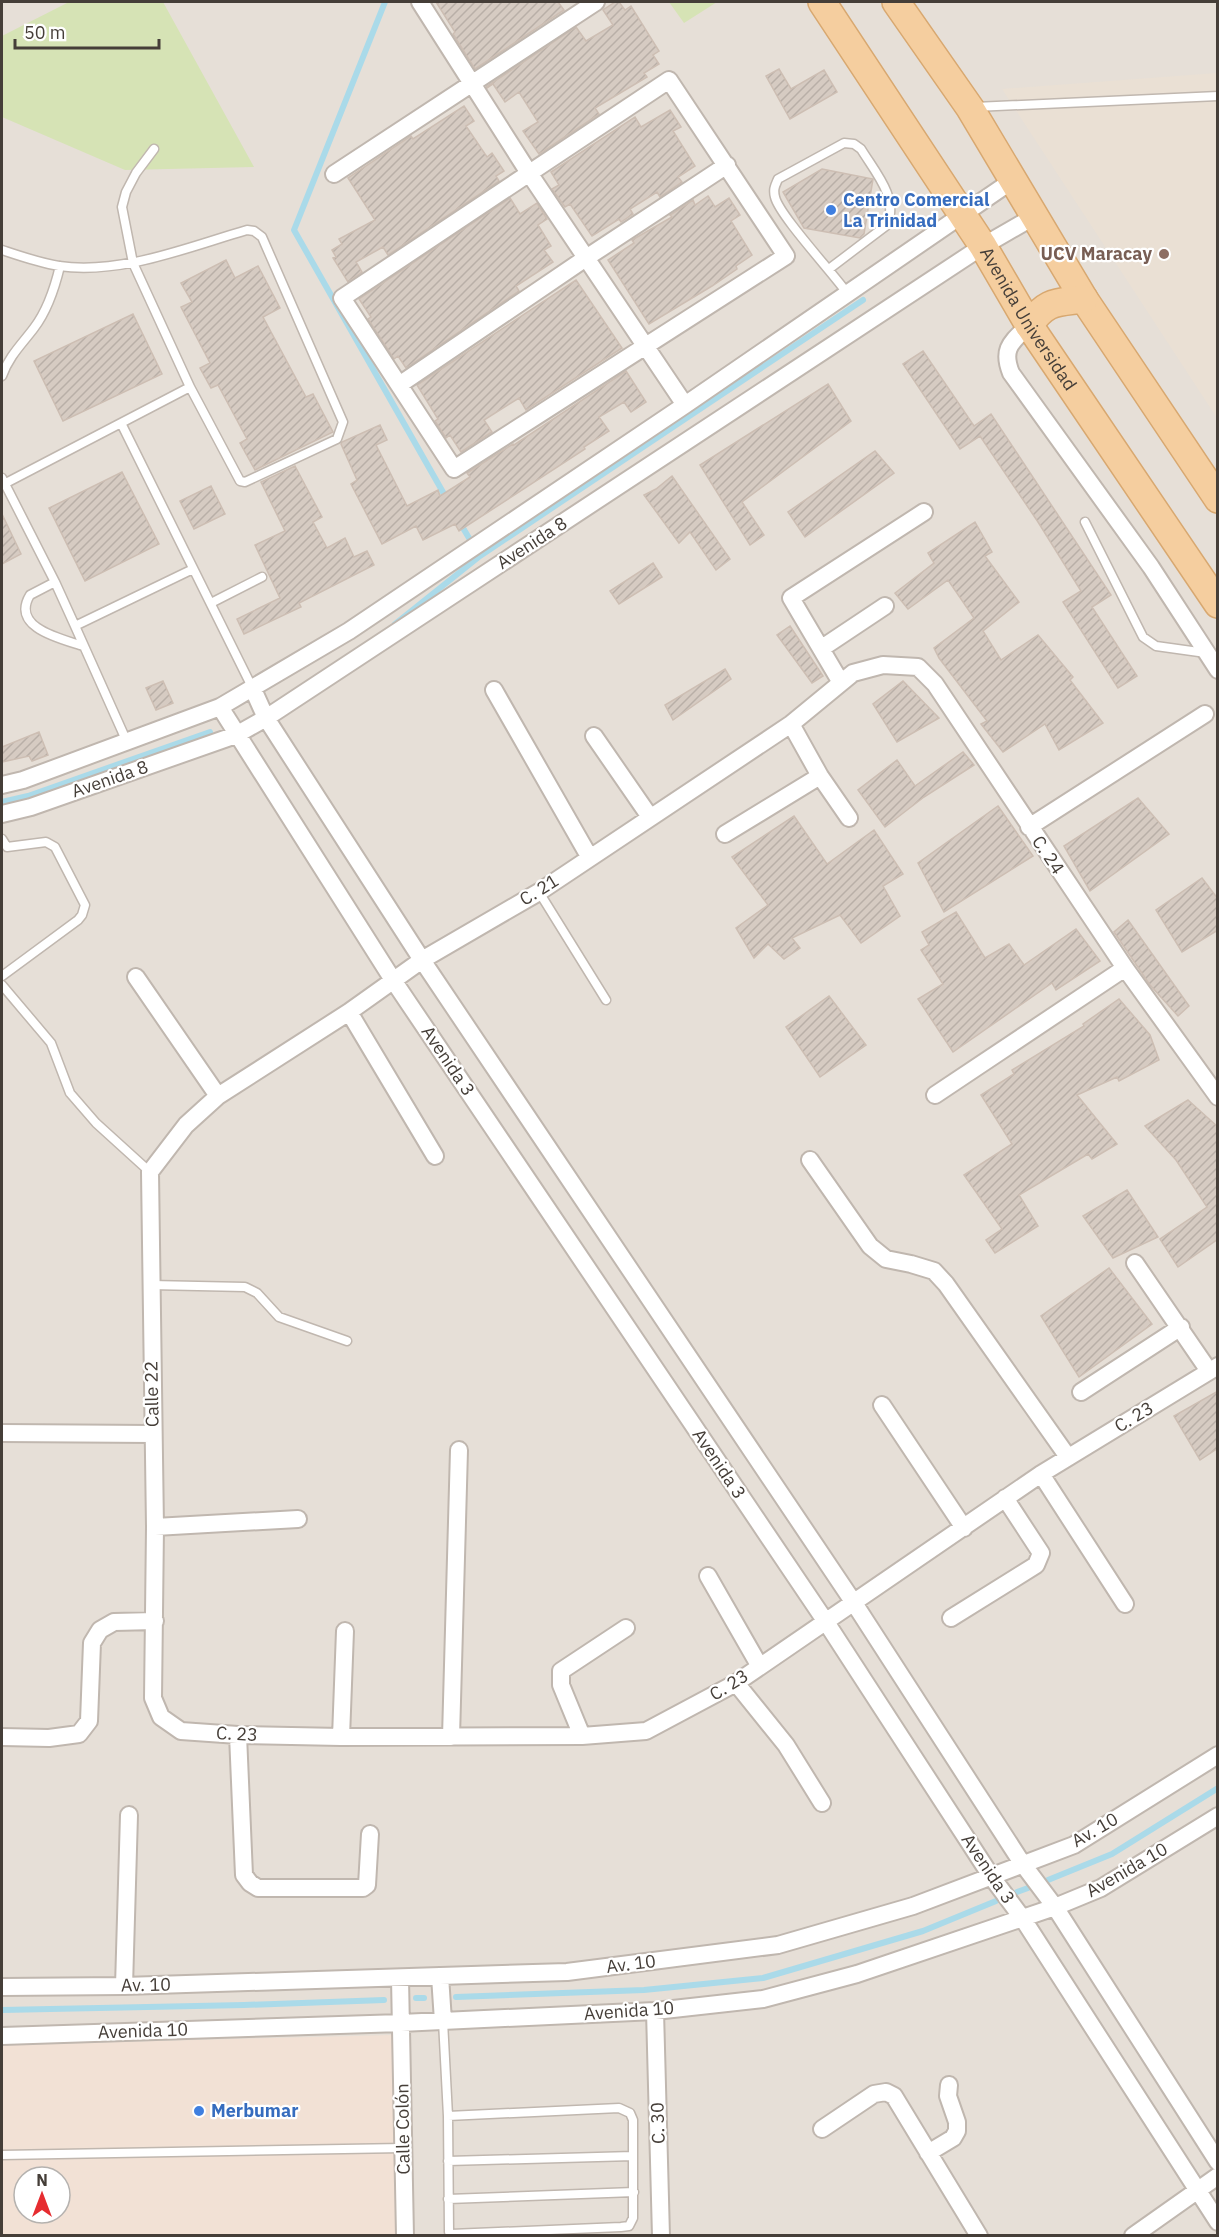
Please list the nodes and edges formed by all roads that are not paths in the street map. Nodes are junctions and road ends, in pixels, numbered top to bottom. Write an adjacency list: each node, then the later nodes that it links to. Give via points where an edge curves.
1 (420, 2): 5 (street)
2 (596, 2): 5 (street)
3 (822, 2): 13 (main road, Avenida Universidad)
4 (896, 2): 7 (main road)
5 (471, 83): 10 (street); 11 (street)
6 (1218, 96): 7 (lane)
7 (970, 108): 12 (main road)
8 (154, 148): 18 (lane, via 136,173 122,207)
9 (727, 165): 10 (street, via 669,80); 17 (street); 24 (street, via 786,256)
10 (529, 173): 17 (street); 26 (street, via 342,298)
11 (334, 174)
12 (1013, 180): 13 (street, Avenida 8); 14 (main road)
13 (961, 214): 15 (main road, Avenida Universidad); 21 (street, Avenida 8)
14 (1035, 216): 15 (street, Avenida 8); 22 (main road)
15 (983, 246): 23 (main road, Avenida Universidad); 50 (street, Avenida 8)
16 (2, 250): 19 (lane)
17 (586, 258): 24 (street); 26 (street)
18 (133, 262): 19 (lane, via 104,268); 27 (lane); 27 (lane, via 247,230 262,237 343,422 341,432 337,439 240,481)
19 (60, 266): 25 (lane, via 54,289 35,327 7,363)
20 (830, 269): 20 (lane, via 787,218 775,199 774,187 778,179 844,143 854,144 861,149 890,198 891,217 887,225); 21 (lane)
21 (847, 293): 28 (street, Avenida 8)
22 (1084, 299): 23 (main road, via 1050,303); 31 (main road)
23 (1029, 325): 38 (main road, Avenida Universidad); 43 (street, via 1008,346 1006,360 1011,373 1151,567)
24 (645, 348): 26 (street, via 454,469); 28 (street)
25 (2, 376)
26 (399, 385)
27 (190, 387): 29 (lane)
28 (685, 405): 46 (street, Avenida 8, via 349,631)
29 (121, 423): 30 (lane); 34 (lane)
30 (3, 481): 36 (lane)
31 (1218, 499)
32 (924, 512): 42 (street, via 791,598)
33 (1085, 522): 43 (lane, via 1143,636 1156,646)
34 (194, 569): 37 (lane); 40 (lane)
35 (262, 577): 37 (lane)
36 (55, 582): 40 (lane); 41 (lane, via 30,595 25,609 27,618 54,638)
37 (210, 603): 46 (lane)
38 (1218, 604)
39 (885, 606): 42 (street)
40 (75, 626): 41 (lane)
41 (83, 646): 54 (lane)
42 (822, 648): 45 (street)
43 (1206, 653): 44 (street)
44 (1218, 670)
45 (846, 677): 51 (street, C. 21); 60 (street, C. 24, via 883,665 918,667 935,684)
46 (252, 687): 48 (street, Avenida 8); 50 (street, Avenida 3)
47 (494, 690): 63 (street)
48 (220, 707): 52 (street, Avenida 3); 54 (street, Avenida 8)
49 (1204, 714): 60 (street)
50 (266, 718): 52 (street, Avenida 8); 65 (street, Avenida 3)
51 (791, 724): 55 (street); 58 (street, C. 21)
52 (236, 735): 57 (street, Avenida 8); 69 (street, Avenida 3)
53 (594, 736): 58 (street)
54 (127, 742): 56 (street, Avenida 8)
55 (820, 776): 59 (street); 61 (street)
56 (2, 785)
57 (2, 814)
58 (650, 817): 63 (street, C. 21)
59 (849, 818)
60 (1029, 827): 66 (street, C. 24)
61 (725, 834)
62 (2, 842): 67 (lane, via 13,848 46,843 55,847 85,905 78,920)
63 (590, 858): 64 (street, C. 21)
64 (539, 892): 65 (street, C. 21); 71 (lane)
65 (422, 960): 69 (street, C. 21); 96 (street, Avenida 3)
66 (1125, 968): 73 (street); 75 (street, C. 24)
67 (2, 976)
68 (136, 977): 74 (street)
69 (393, 980): 72 (street, C. 21); 100 (street, Avenida 3)
70 (2, 985): 78 (lane, via 51,1043 70,1093 96,1124)
71 (606, 1000)
72 (349, 1012): 74 (street, C. 21); 76 (street)
73 (935, 1095)
74 (218, 1096): 78 (street, via 186,1125)
75 (1218, 1097)
76 (435, 1156)
77 (810, 1160): 89 (street, via 870,1246 886,1259 934,1271 946,1284)
78 (150, 1172): 80 (street, Calle 22)
79 (1135, 1263): 81 (street)
80 (151, 1285): 82 (lane, via 245,1287 257,1293 279,1317); 87 (street, Calle 22)
81 (1181, 1327): 83 (street); 84 (street)
82 (346, 1341)
83 (1213, 1369): 89 (street, C. 23)
84 (1081, 1392)
85 (882, 1406): 94 (street)
86 (2, 1433): 87 (street)
87 (153, 1434): 93 (street, Calle 22)
88 (459, 1450): 110 (street)
89 (1068, 1456): 90 (street, C. 23)
90 (1041, 1474): 91 (street, C. 23); 97 (street)
91 (1005, 1498): 94 (street, C. 23); 98 (street, via 1041,1553 1036,1564)
92 (298, 1519): 93 (street)
93 (156, 1527): 99 (street, Calle 22)
94 (964, 1528): 96 (street, C. 23)
95 (708, 1576): 103 (street)
96 (854, 1603): 100 (street, C. 23); 116 (street, Avenida 3)
97 (1125, 1604)
98 (951, 1618)
99 (154, 1621): 105 (street, Calle 22, via 153,1698); 108 (street, via 114,1622 100,1630 92,1643 89,1721 79,1734)
100 (826, 1622): 103 (street, C. 23); 117 (street, Avenida 3)
101 (626, 1628): 107 (street, via 561,1671 561,1685)
102 (345, 1631): 109 (street)
103 (759, 1665): 104 (street, C. 23)
104 (736, 1683): 107 (street, C. 23, via 646,1731); 112 (street, via 786,1745)
105 (161, 1717): 106 (street, C. 23, via 182,1731)
106 (238, 1735): 109 (street, C. 23); 115 (street, via 244,1875 250,1883 258,1888 363,1888 367,1885)
107 (582, 1736): 110 (street, C. 23)
108 (2, 1737)
109 (341, 1737): 110 (street, C. 23)
110 (451, 1737)
111 (1218, 1755): 116 (street, Av. 10, via 1074,1845)
112 (822, 1803)
113 (129, 1815): 122 (street)
114 (1218, 1816): 118 (street, Avenida 10, via 1101,1888)
115 (370, 1834)
116 (1022, 1863): 117 (street, Av. 10); 118 (street, Avenida 3)
117 (991, 1876): 119 (street, Avenida 3); 120 (street, Av. 10, via 913,1906 778,1945 567,1972)
118 (1055, 1906): 119 (street, Avenida 10); 136 (street, Avenida 3)
119 (1023, 1919): 124 (street, Avenida 10, via 857,1974 763,2000); 138 (street, Avenida 3)
120 (440, 1976): 121 (street, Av. 10); 125 (street)
121 (400, 1978): 122 (street, Av. 10); 126 (street, Calle Colón)
122 (124, 1986): 123 (street, Av. 10)
123 (2, 1987)
124 (655, 2011): 125 (street, Avenida 10); 143 (street, C. 30)
125 (443, 2021): 126 (street, Avenida 10); 129 (lane)
126 (401, 2023): 127 (street, Avenida 10); 131 (street, Calle Colón)
127 (2, 2036)
128 (949, 2085): 132 (street, via 957,2131 953,2138)
129 (448, 2116): 134 (lane, via 620,2108 630,2113 633,2120); 135 (lane)
130 (822, 2129): 132 (street, via 874,2094 886,2092 894,2096)
131 (404, 2148): 133 (lane); 142 (street, Calle Colón)
132 (928, 2153): 144 (street)
133 (2, 2156)
134 (633, 2156): 135 (lane); 139 (lane)
135 (448, 2161): 140 (lane)
136 (1218, 2162)
137 (1218, 2176): 138 (street)
138 (1196, 2191): 141 (street, Avenida 3); 145 (street)
139 (634, 2192): 140 (lane); 140 (lane, via 629,2226 451,2234)
140 (448, 2199)
141 (1218, 2222)
142 (405, 2235)
143 (661, 2235)
144 (979, 2235)
145 (1133, 2235)

